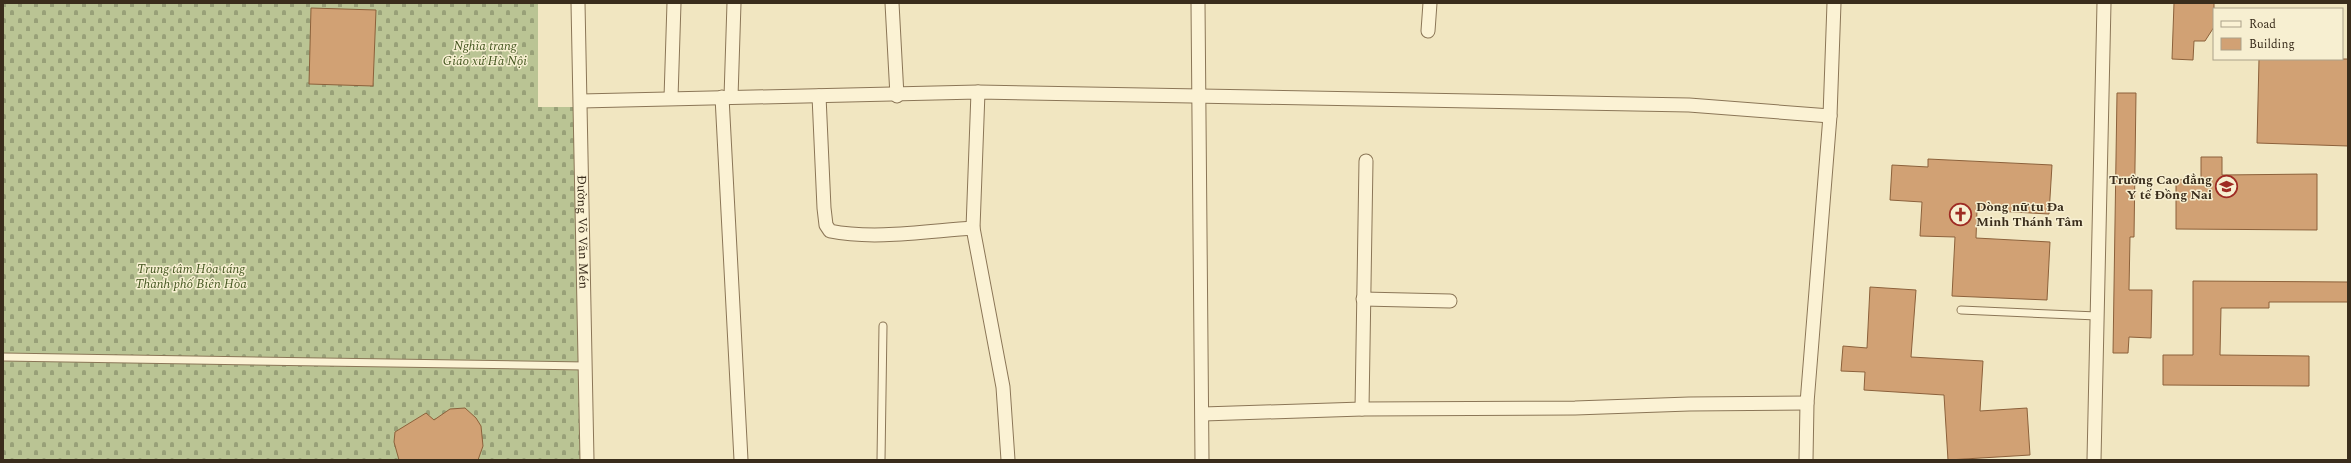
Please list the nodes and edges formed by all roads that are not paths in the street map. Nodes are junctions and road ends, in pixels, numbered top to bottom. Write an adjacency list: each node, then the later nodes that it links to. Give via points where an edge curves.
1 (578, 3): 16 (street, Đường Võ Văn Mén)
2 (674, 3): 15 (street)
3 (734, 3): 14 (street)
4 (892, 3): 12 (street)
5 (1198, 3): 13 (street)
6 (1430, 3): 9 (street)
7 (1834, 3): 17 (street)
8 (2104, 3): 23 (street)
9 (1428, 31)
10 (978, 92): 12 (street); 13 (street); 19 (street)
11 (819, 96): 12 (street); 14 (street); 19 (street, via 824,208 826,225 830,231 880,233)
12 (897, 96)
13 (1200, 96): 17 (street, via 1689,105); 29 (street)
14 (727, 97): 15 (street); 31 (street)
15 (671, 98): 16 (street)
16 (581, 101): 26 (street, Đường Võ Văn Mén)
17 (1830, 116): 27 (street)
18 (1366, 161): 20 (street)
19 (973, 228): 33 (street, via 1003,387)
20 (1363, 300): 21 (street); 28 (street)
21 (1450, 301)
22 (1961, 310): 23 (lane)
23 (2097, 316): 36 (street)
24 (883, 326): 32 (lane)
25 (3, 357): 26 (lane)
26 (585, 366): 30 (street, Đường Võ Văn Mén)
27 (1807, 403): 28 (street); 35 (street)
28 (1362, 409): 29 (street)
29 (1203, 414): 34 (street)
30 (587, 460)
31 (741, 460)
32 (881, 460)
33 (1008, 460)
34 (1202, 460)
35 (1806, 460)
36 (2094, 460)

